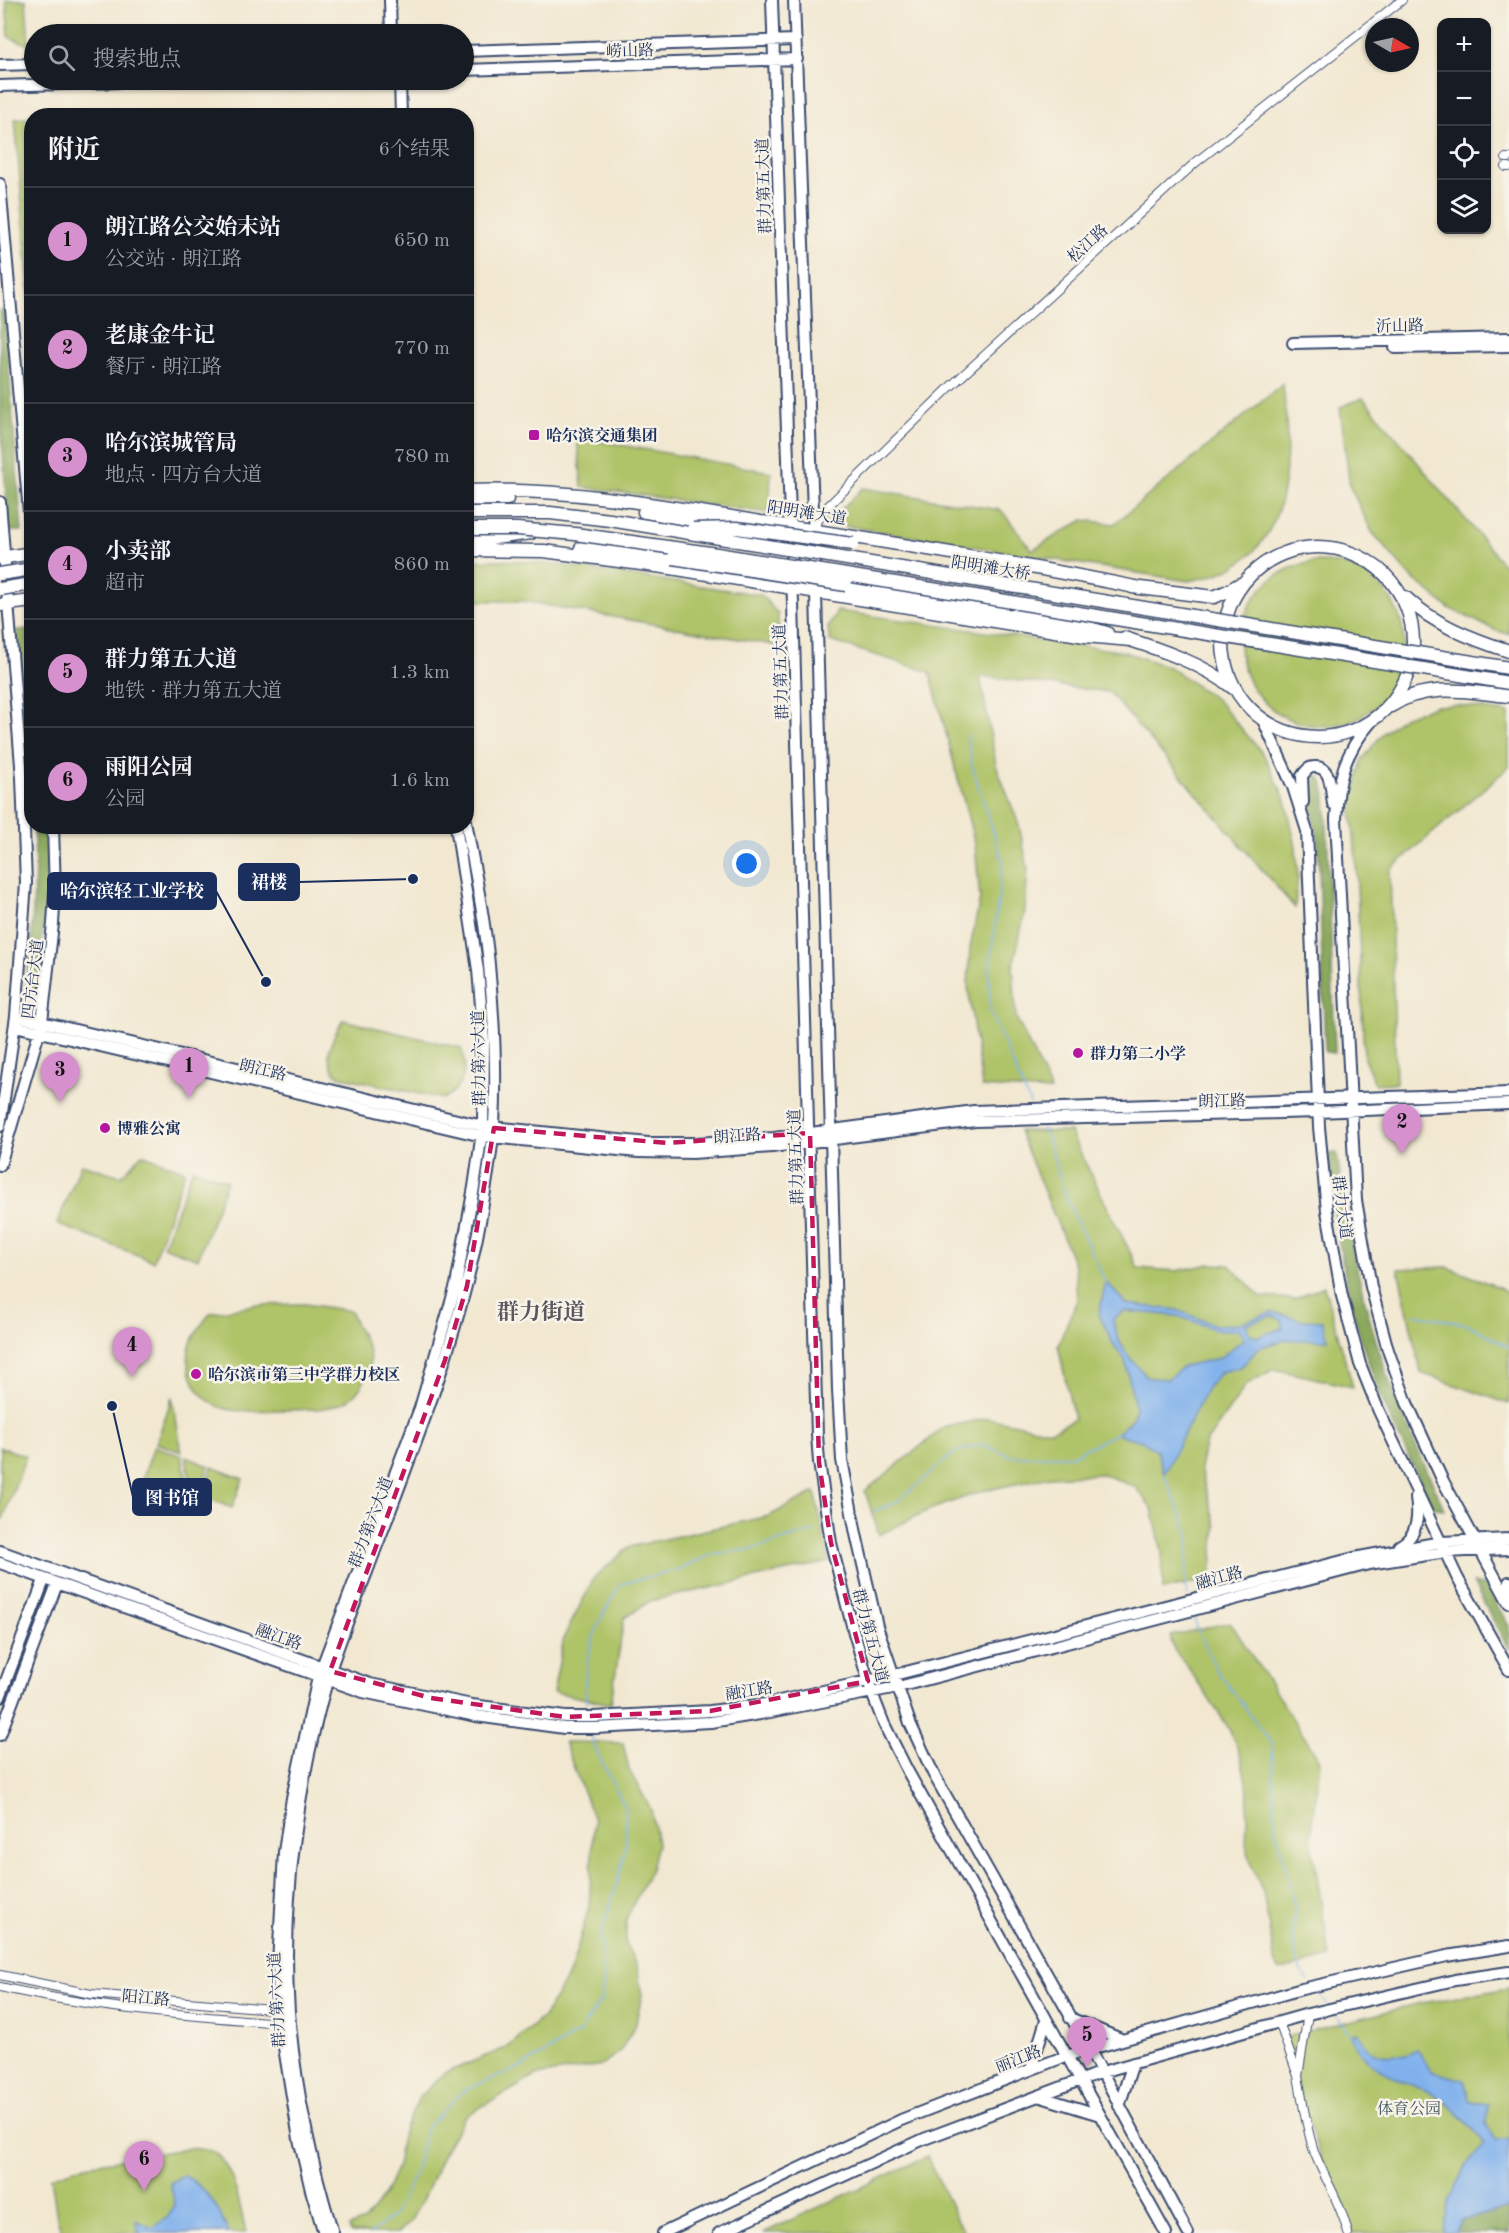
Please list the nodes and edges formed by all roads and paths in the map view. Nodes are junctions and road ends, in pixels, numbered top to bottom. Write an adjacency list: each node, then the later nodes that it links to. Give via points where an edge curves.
1 (390, 0): 6 (main road)
2 (397, 0): 7 (main road)
3 (772, 0): 9 (main road, 群力第五大道)
4 (794, 0): 8 (main road, 群力第五大道)
5 (1402, 0): 36 (street, 松江路, via 1195,164 934,402 825,509)
6 (391, 24)
7 (398, 24)
8 (796, 40): 9 (main road, 崂山路); 11 (main road, 群力第五大道)
9 (773, 41): 10 (main road, 崂山路); 12 (main road, 群力第五大道)
10 (474, 51)
11 (797, 59): 12 (main road, 崂山路); 36 (main road, 群力第五大道)
12 (774, 60): 15 (main road, 崂山路); 32 (main road, 群力第五大道)
13 (24, 64): 14 (main road)
14 (0, 65)
15 (474, 70)
16 (24, 85): 17 (main road)
17 (0, 86)
18 (393, 90): 20 (main road)
19 (400, 90): 21 (main road)
20 (394, 108)
21 (401, 108)
22 (0, 184): 25 (main road)
23 (1509, 338): 24 (main road, 沂山路, via 1293,346)
24 (1509, 346)
25 (24, 456)
26 (474, 497): 32 (highway, 阳明滩大道, via 541,493 599,498)
27 (474, 497): 33 (highway, bridge, via 566,502)
28 (474, 498): 31 (highway, bridge)
29 (0, 502): 43 (main road, 四方台大道)
30 (474, 513): 31 (highway, 阳明滩大桥, bridge)
31 (550, 513): 35 (highway, 阳明滩大桥, bridge)
32 (790, 527): 36 (highway, 阳明滩大道); 51 (main road, 群力第五大道)
33 (737, 528): 35 (highway, bridge); 49 (highway, bridge, via 1092,586)
34 (474, 529): 37 (highway, 阳明滩大桥, bridge)
35 (667, 530): 58 (highway, 阳明滩大桥, bridge)
36 (812, 530): 49 (highway, 阳明滩大道); 53 (main road, 群力第五大道)
37 (545, 531): 38 (highway, bridge); 40 (highway, 阳明滩大桥, bridge)
38 (474, 541)
39 (474, 542): 44 (highway, bridge, via 548,545)
40 (668, 546): 44 (highway, bridge); 59 (highway, 阳明滩大桥, bridge)
41 (474, 550): 51 (highway, via 544,552)
42 (24, 554): 43 (highway)
43 (2, 558): 55 (main road, 四方台大道)
44 (716, 565): 56 (highway, bridge, via 1086,627)
45 (24, 570): 46 (highway, bridge)
46 (0, 574)
47 (1245, 580): 49 (highway, via 1214,597); 52 (highway, via 1286,552 1330,547 1370,562); 60 (highway, via 1224,625 1224,658)
48 (24, 585): 50 (highway, bridge)
49 (1140, 588)
50 (0, 589)
51 (793, 589): 53 (highway); 86 (main road, 群力第五大道)
52 (1400, 592): 57 (highway, via 1436,621 1487,644); 64 (highway, via 1412,622 1413,654 1404,684)
53 (816, 593): 56 (highway); 85 (main road, 群力第五大道)
54 (24, 602): 55 (highway)
55 (4, 604): 68 (main road, 四方台大道)
56 (1131, 640): 60 (highway, via 1202,668)
57 (1509, 649)
58 (1509, 668)
59 (1509, 683)
60 (1235, 689): 65 (highway)
61 (1465, 691): 62 (highway); 63 (highway); 64 (highway, via 1438,689 1418,693)
62 (1509, 696)
63 (1509, 703)
64 (1385, 710): 66 (highway)
65 (1263, 720): 66 (highway, via 1292,734 1324,738); 69 (main road, 群力大道, via 1293,787)
66 (1371, 722): 67 (main road, 群力大道, via 1348,753 1338,791)
67 (1336, 819): 69 (main road, via 1327,773 1320,767 1311,767 1301,779); 77 (main road, 群力大道)
68 (24, 823)
69 (1306, 831): 78 (main road, 群力大道)
70 (25, 834): 74 (main road, 四方台大道, via 25,922)
71 (53, 834): 75 (main road, 四方台大道, via 54,913)
72 (457, 834): 84 (main road, 群力第六大道, via 478,970)
73 (468, 834): 84 (main road, 群力第六大道, via 489,962 494,1036)
74 (16, 1021): 75 (main road, 朗江路); 83 (main road, 四方台大道)
75 (41, 1027): 84 (main road, 朗江路); 87 (main road, 四方台大道)
76 (1509, 1093): 77 (main road, 朗江路)
77 (1349, 1098): 78 (main road, 朗江路); 80 (main road, 群力大道)
78 (1317, 1100): 81 (main road, 群力大道); 82 (main road, 朗江路)
79 (1509, 1104): 80 (main road, 朗江路)
80 (1350, 1111): 81 (main road, 朗江路); 90 (main road, 群力大道, via 1358,1216 1388,1350 1407,1403)
81 (1318, 1113): 82 (main road, 朗江路); 88 (main road, 群力大道, via 1327,1210 1342,1296 1357,1354)
82 (1046, 1114): 85 (main road, 朗江路)
83 (0, 1126)
84 (488, 1132): 86 (main road, 朗江路, via 609,1150 667,1153 735,1150); 105 (main road, 群力第六大道, via 456,1285 420,1408)
85 (830, 1135): 86 (main road, 朗江路); 106 (main road, 群力第五大道, via 842,1460 877,1626)
86 (810, 1138): 107 (main road, 群力第五大道, via 817,1435 831,1543)
87 (0, 1165)
88 (1414, 1485): 91 (main road, 群力大道); 94 (main road, via 1418,1509 1415,1530 1408,1540)
89 (1509, 1539): 90 (main road, 融江路)
90 (1475, 1540): 91 (main road, 融江路); 95 (main road, 群力大道)
91 (1443, 1547): 94 (main road, 融江路); 95 (main road, 融江路); 101 (main road, 融江路); 104 (main road, 群力大道)
92 (1509, 1549): 95 (main road, 融江路)
93 (0, 1551): 105 (main road, 融江路)
94 (1387, 1551): 101 (main road, 融江路, via 1325,1564)
95 (1481, 1551): 102 (main road, 群力大道)
96 (0, 1563): 97 (main road, 融江路)
97 (44, 1580): 99 (main road, 融江路); 110 (main road)
98 (1509, 1582): 100 (main road)
99 (57, 1584): 105 (main road, 融江路); 112 (main road)
100 (1509, 1598)
101 (1204, 1602): 103 (main road, 融江路)
102 (1509, 1603)
103 (1172, 1610): 106 (main road, 融江路); 108 (main road, 融江路)
104 (1509, 1670)
105 (324, 1674): 111 (main road, 融江路, via 363,1692 432,1708); 117 (main road, 群力第六大道, via 292,1798 284,1852 278,1965)
106 (894, 1675): 107 (main road, 融江路); 108 (main road, 群力第五大道)
107 (868, 1681): 109 (main road, 群力第五大道); 111 (main road, 融江路, via 766,1704)
108 (898, 1687): 109 (main road, 融江路); 119 (main road, 群力第五大道, via 933,1773)
109 (872, 1693): 111 (main road, 融江路, via 711,1722); 120 (main road, 群力第五大道, via 907,1770)
110 (0, 1697)
111 (594, 1723)
112 (0, 1735)
113 (1509, 1946): 123 (main road, 丽江路, via 1302,1989)
114 (1509, 1972): 118 (main road, via 1455,1980)
115 (0, 1975): 117 (street, 阳江路, via 91,1994)
116 (0, 1987): 122 (street, 阳江路, via 113,2008)
117 (284, 2010): 122 (main road, 群力第六大道)
118 (1308, 2014): 121 (main road); 129 (street)
119 (1070, 2018): 123 (main road); 124 (main road, 群力第五大道)
120 (1046, 2020): 125 (main road, 群力第五大道); 127 (main road)
121 (1279, 2022): 126 (main road); 129 (street)
122 (285, 2023): 134 (main road, 群力第六大道, via 299,2139); 135 (main road, 群力第六大道, via 316,2174)
123 (1121, 2039): 124 (main road, 丽江路)
124 (1088, 2049): 125 (main road, 丽江路); 128 (main road, 群力第五大道)
125 (1066, 2056): 127 (main road, 丽江路); 130 (main road, 群力第五大道)
126 (1133, 2063): 128 (main road); 132 (main road)
127 (1031, 2069): 136 (main road, 丽江路, via 901,2120)
128 (1101, 2072): 130 (main road); 132 (main road, 群力第五大道)
129 (1298, 2076): 140 (street, via 1316,2154)
130 (1080, 2080): 131 (main road); 133 (main road, 群力第五大道)
131 (1038, 2096): 133 (main road); 137 (main road, via 924,2139)
132 (1119, 2106): 139 (main road, 群力第五大道)
133 (1100, 2115): 138 (main road, 群力第五大道)
134 (324, 2233)
135 (333, 2233)
136 (663, 2233)
137 (719, 2233)
138 (1166, 2233)
139 (1188, 2233)
140 (1348, 2233)

